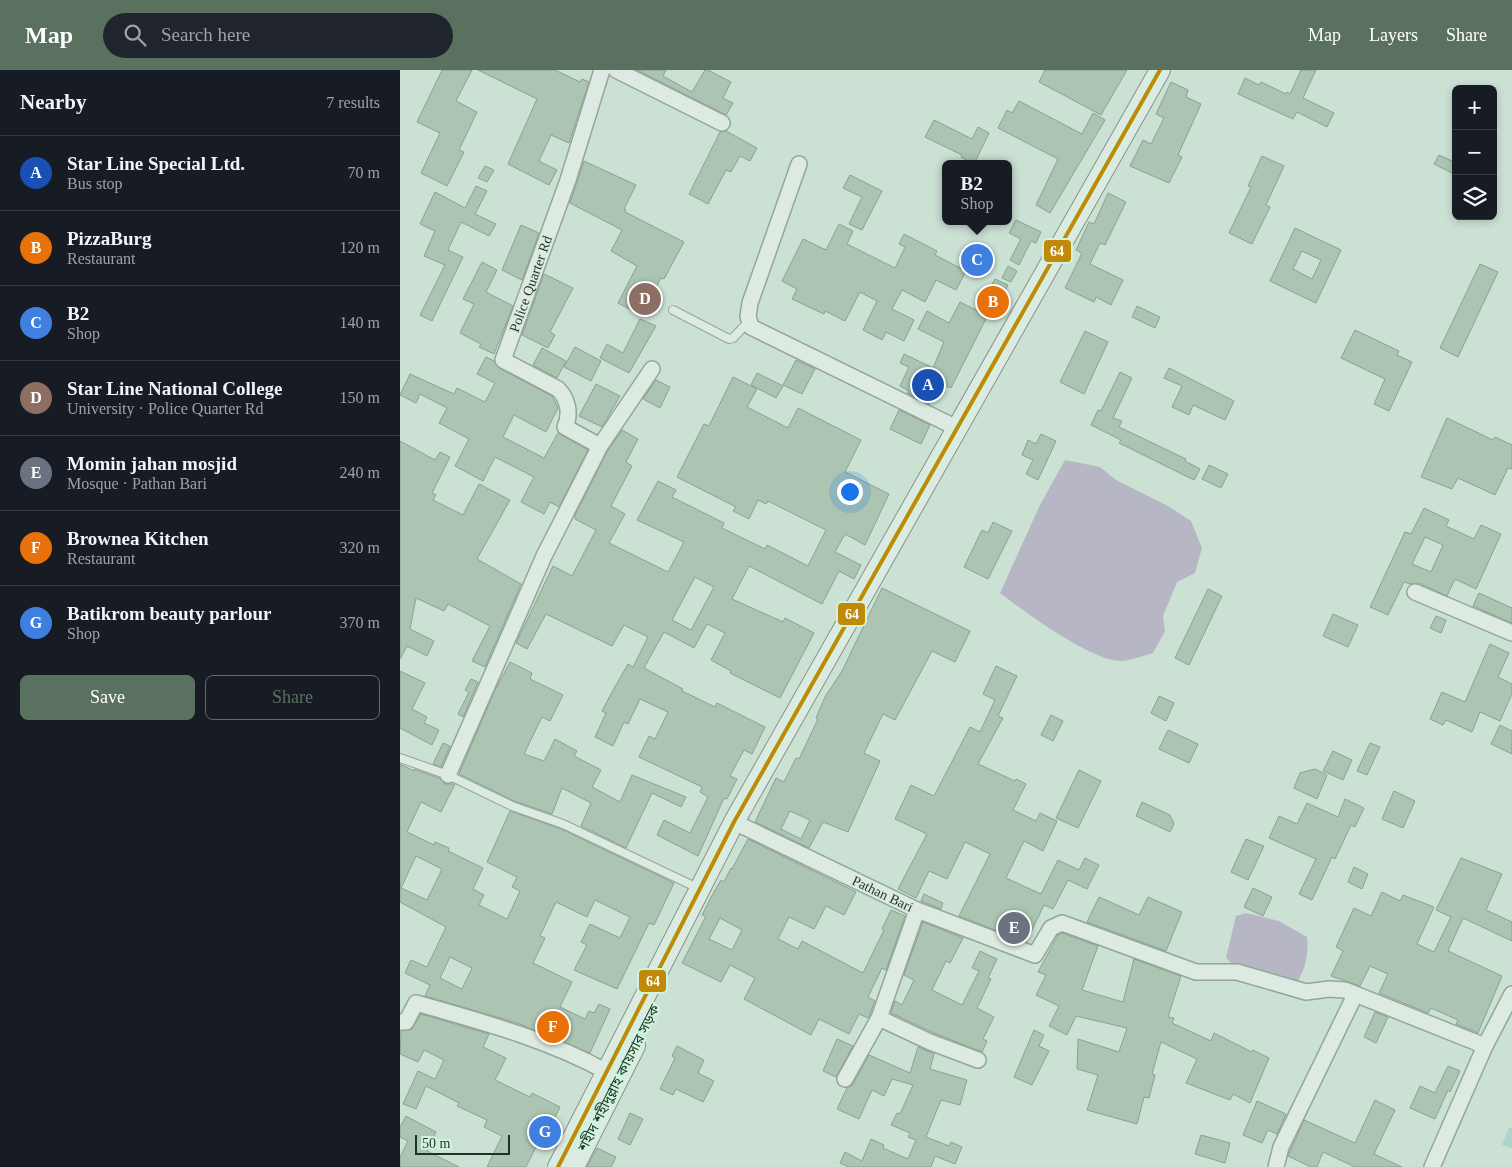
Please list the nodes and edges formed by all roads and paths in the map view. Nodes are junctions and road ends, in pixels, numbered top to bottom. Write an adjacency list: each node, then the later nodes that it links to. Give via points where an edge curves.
1 (602, 70): 11 (street, Police Quarter Rd, via 568,180 503,360 558,389 570,412 565,427)
2 (616, 70): 5 (street)
3 (1160, 70): 10 (main road, শহীদ শহীদুল্লাহ কায়সার সড়ক)
4 (1172, 70): 16 (main road, শহীদ শহীদুল্লাহ কায়সার সড়ক)
5 (722, 123)
6 (799, 164): 8 (street, via 750,303)
7 (673, 310): 8 (lane, via 728,340)
8 (749, 321): 10 (street, via 751,327)
9 (652, 370): 11 (street)
10 (957, 428): 16 (main road, শহীদ শহীদুল্লাহ কায়সার সড়ক)
11 (600, 446): 15 (street, via 531,583)
12 (1415, 592): 13 (street)
13 (1512, 633)
14 (400, 758): 15 (lane)
15 (448, 775): 17 (lane, via 512,806 572,828)
16 (739, 825): 17 (main road, শহীদ শহীদুল্লাহ কায়সার সড়ক); 18 (street, Pathan Bari); 28 (main road, শহীদ শহীদুল্লাহ কায়সার সড়ক)
17 (700, 890): 25 (main road, শহীদ শহীদুল্লাহ কায়সার সড়ক)
18 (917, 910): 19 (street, Pathan Bari, via 1035,955 1051,928 1062,923 1196,972 1237,972 1306,992 1329,989 1345,990); 21 (street)
19 (1354, 995): 23 (street); 29 (street, via 1285,1138)
20 (1511, 1002): 23 (street)
21 (880, 1018): 24 (street); 26 (street)
22 (400, 1022): 25 (street, via 406,1022 416,1004 541,1041 573,1053)
23 (1484, 1046): 30 (street)
24 (978, 1060)
25 (607, 1072): 27 (main road, শহীদ শহীদুল্লাহ কায়সার সড়ক)
26 (845, 1079)
27 (558, 1167)
28 (574, 1167)
29 (1276, 1167)
30 (1432, 1167)

